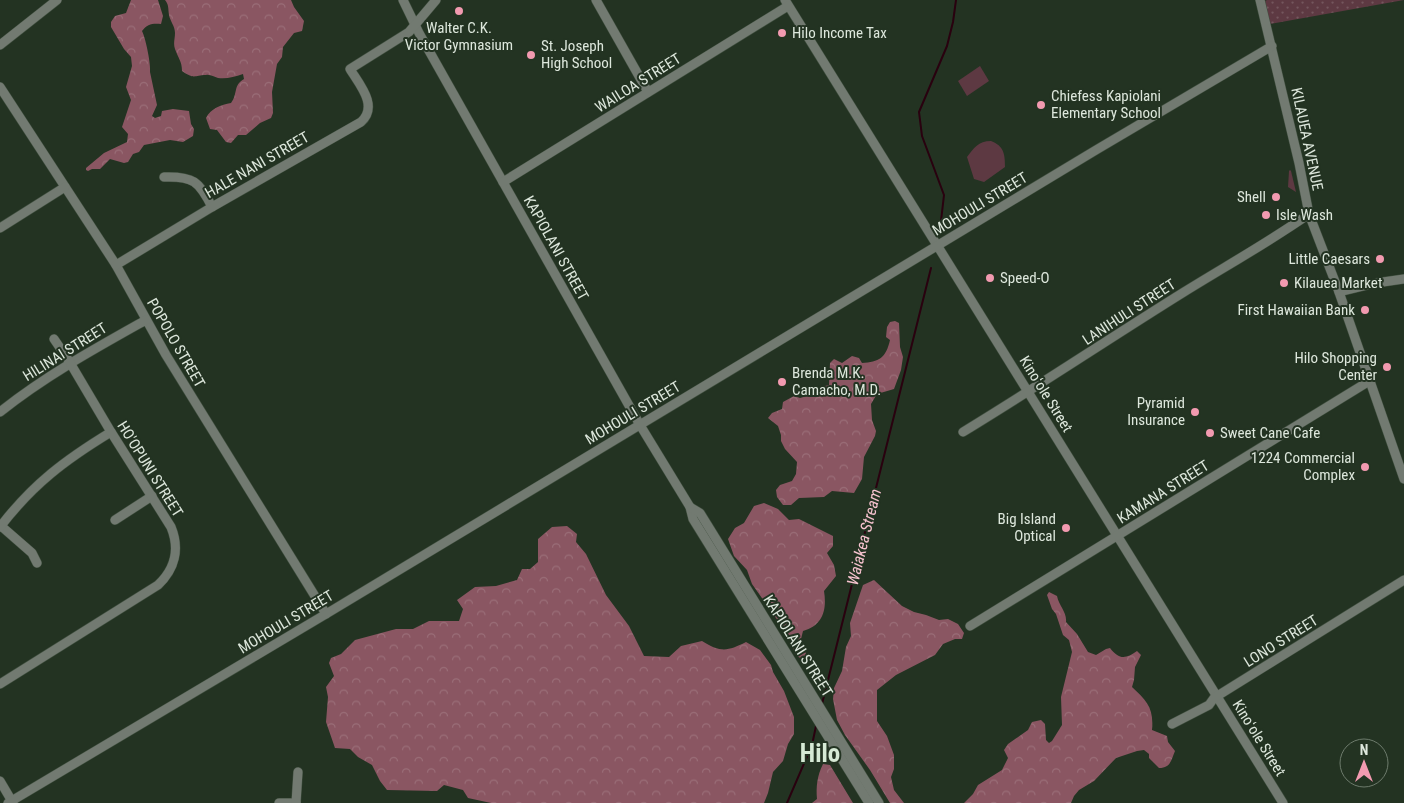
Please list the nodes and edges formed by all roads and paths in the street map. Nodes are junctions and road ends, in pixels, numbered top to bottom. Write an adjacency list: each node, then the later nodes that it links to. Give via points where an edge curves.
1 (57, 0): 8 (street)
2 (402, 0): 7 (street, KAPIOLANI STREET)
3 (436, 0): 7 (street)
4 (596, 0): 11 (street)
5 (1260, 0): 9 (street, KILAUEA AVENUE)
6 (786, 3): 11 (street, WAILOA STREET); 18 (street, Kinoʻole Street)
7 (415, 26): 13 (street, KAPIOLANI STREET); 15 (street, HALE NANI STREET, via 406,35 350,69 369,104 364,119)
8 (0, 45)
9 (1272, 46): 16 (street, KILAUEA AVENUE); 18 (street, MOHOULI STREET)
10 (0, 87): 14 (street, POPOLO STREET)
11 (648, 92): 13 (street, WAILOA STREET)
12 (164, 177): 15 (street, via 186,177 194,181 205,192)
13 (503, 182): 28 (street, KAPIOLANI STREET)
14 (65, 187): 17 (street); 19 (street, POPOLO STREET)
15 (212, 207): 19 (street, HALE NANI STREET)
16 (1309, 214): 21 (street, KILAUEA AVENUE); 26 (street, LANIHULI STREET)
17 (0, 228)
18 (938, 245): 26 (street, Kinoʻole Street); 28 (street, MOHOULI STREET)
19 (116, 265): 22 (street, POPOLO STREET)
20 (1404, 279): 21 (street)
21 (1340, 292): 25 (street, KILAUEA AVENUE)
22 (146, 320): 24 (street, HILINAI STREET); 39 (street, POPOLO STREET)
23 (54, 339): 24 (street, HO'OPUNI STREET)
24 (70, 362): 27 (street, HILINAI STREET); 29 (street, HO'OPUNI STREET)
25 (1371, 380): 31 (street, KILAUEA AVENUE); 36 (street, KAMANA STREET)
26 (1028, 392): 30 (street, LANIHULI STREET); 36 (street, Kinoʻole Street)
27 (0, 412)
28 (640, 425): 33 (street, KAPIOLANI STREET); 39 (street, MOHOULI STREET)
29 (111, 432): 32 (street, HO'OPUNI STREET); 35 (street, via 61,464 20,502)
30 (962, 432)
31 (1403, 475)
32 (152, 496): 34 (street); 41 (street, HO'OPUNI STREET, via 171,527 176,545 174,563 164,579)
33 (690, 507): 49 (street, KAPIOLANI STREET, via 693,519); 50 (street, KAPIOLANI STREET, via 700,513)
34 (115, 520)
35 (0, 526): 37 (street, via 32,553)
36 (1118, 536): 40 (street, KAMANA STREET); 42 (street, Kinoʻole Street)
37 (37, 563)
38 (1404, 580): 42 (street, LONO STREET)
39 (326, 614): 46 (street, MOHOULI STREET)
40 (970, 626)
41 (0, 684)
42 (1217, 697): 43 (street, LONO STREET, via 1209,705); 51 (street, Kinoʻole Street)
43 (1172, 724)
44 (298, 772): 48 (street)
45 (0, 782): 46 (street)
46 (11, 802)
47 (278, 803): 48 (street)
48 (296, 803)
49 (869, 803)
50 (879, 803)
51 (1284, 803)

